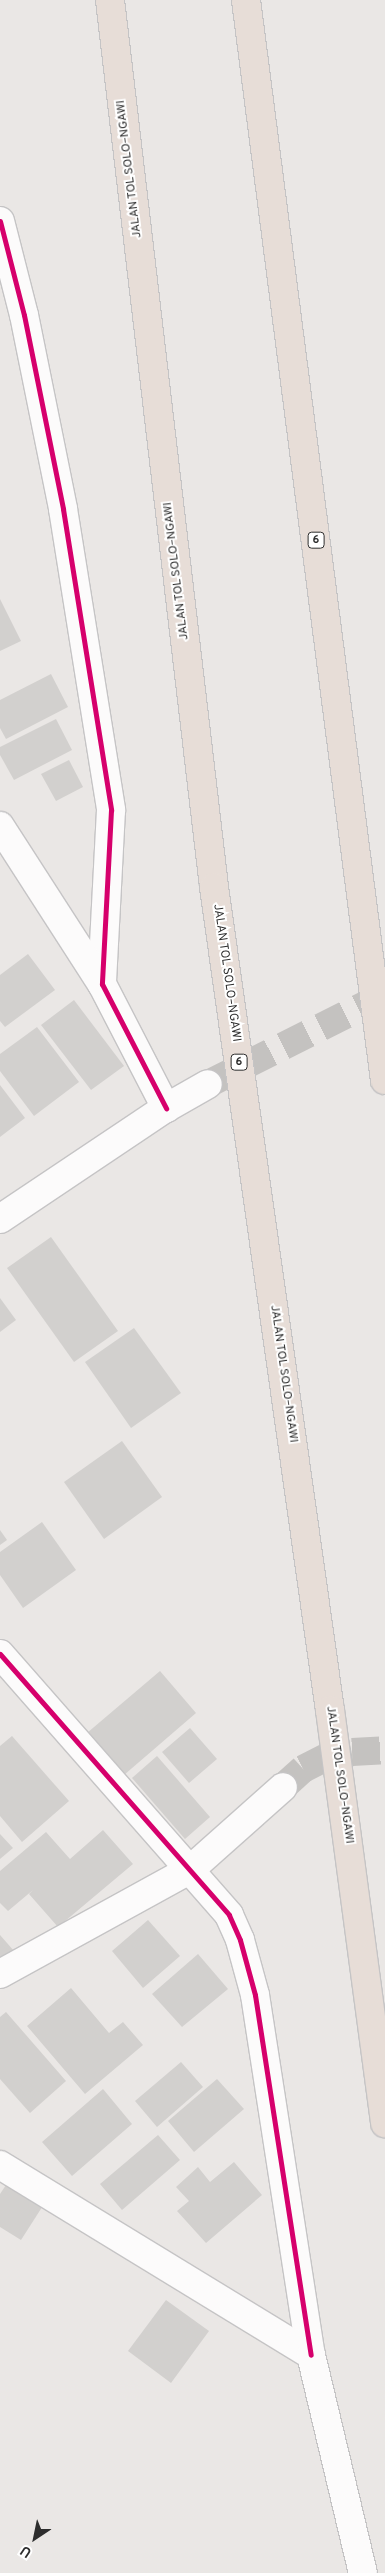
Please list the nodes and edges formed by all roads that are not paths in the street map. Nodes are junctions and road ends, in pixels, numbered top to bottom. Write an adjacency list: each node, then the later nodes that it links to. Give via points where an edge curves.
1 (110, 0): 14 (highway, JALAN TOL SOLO–NGAWI / 6, via 214,887)
2 (246, 0): 6 (highway, 6)
3 (0, 221): 5 (street, via 24,315 63,509 111,810)
4 (0, 826): 5 (street)
5 (102, 984): 8 (street)
6 (385, 1080)
7 (208, 1084): 8 (street)
8 (166, 1108): 9 (street)
9 (0, 1219)
10 (0, 1654): 12 (street)
11 (283, 1787): 12 (street)
12 (191, 1869): 13 (street); 16 (street, via 229,1914 240,1940 255,1995)
13 (0, 1974)
14 (385, 2123)
15 (0, 2165): 16 (street)
16 (311, 2355): 17 (street)
17 (363, 2573)

